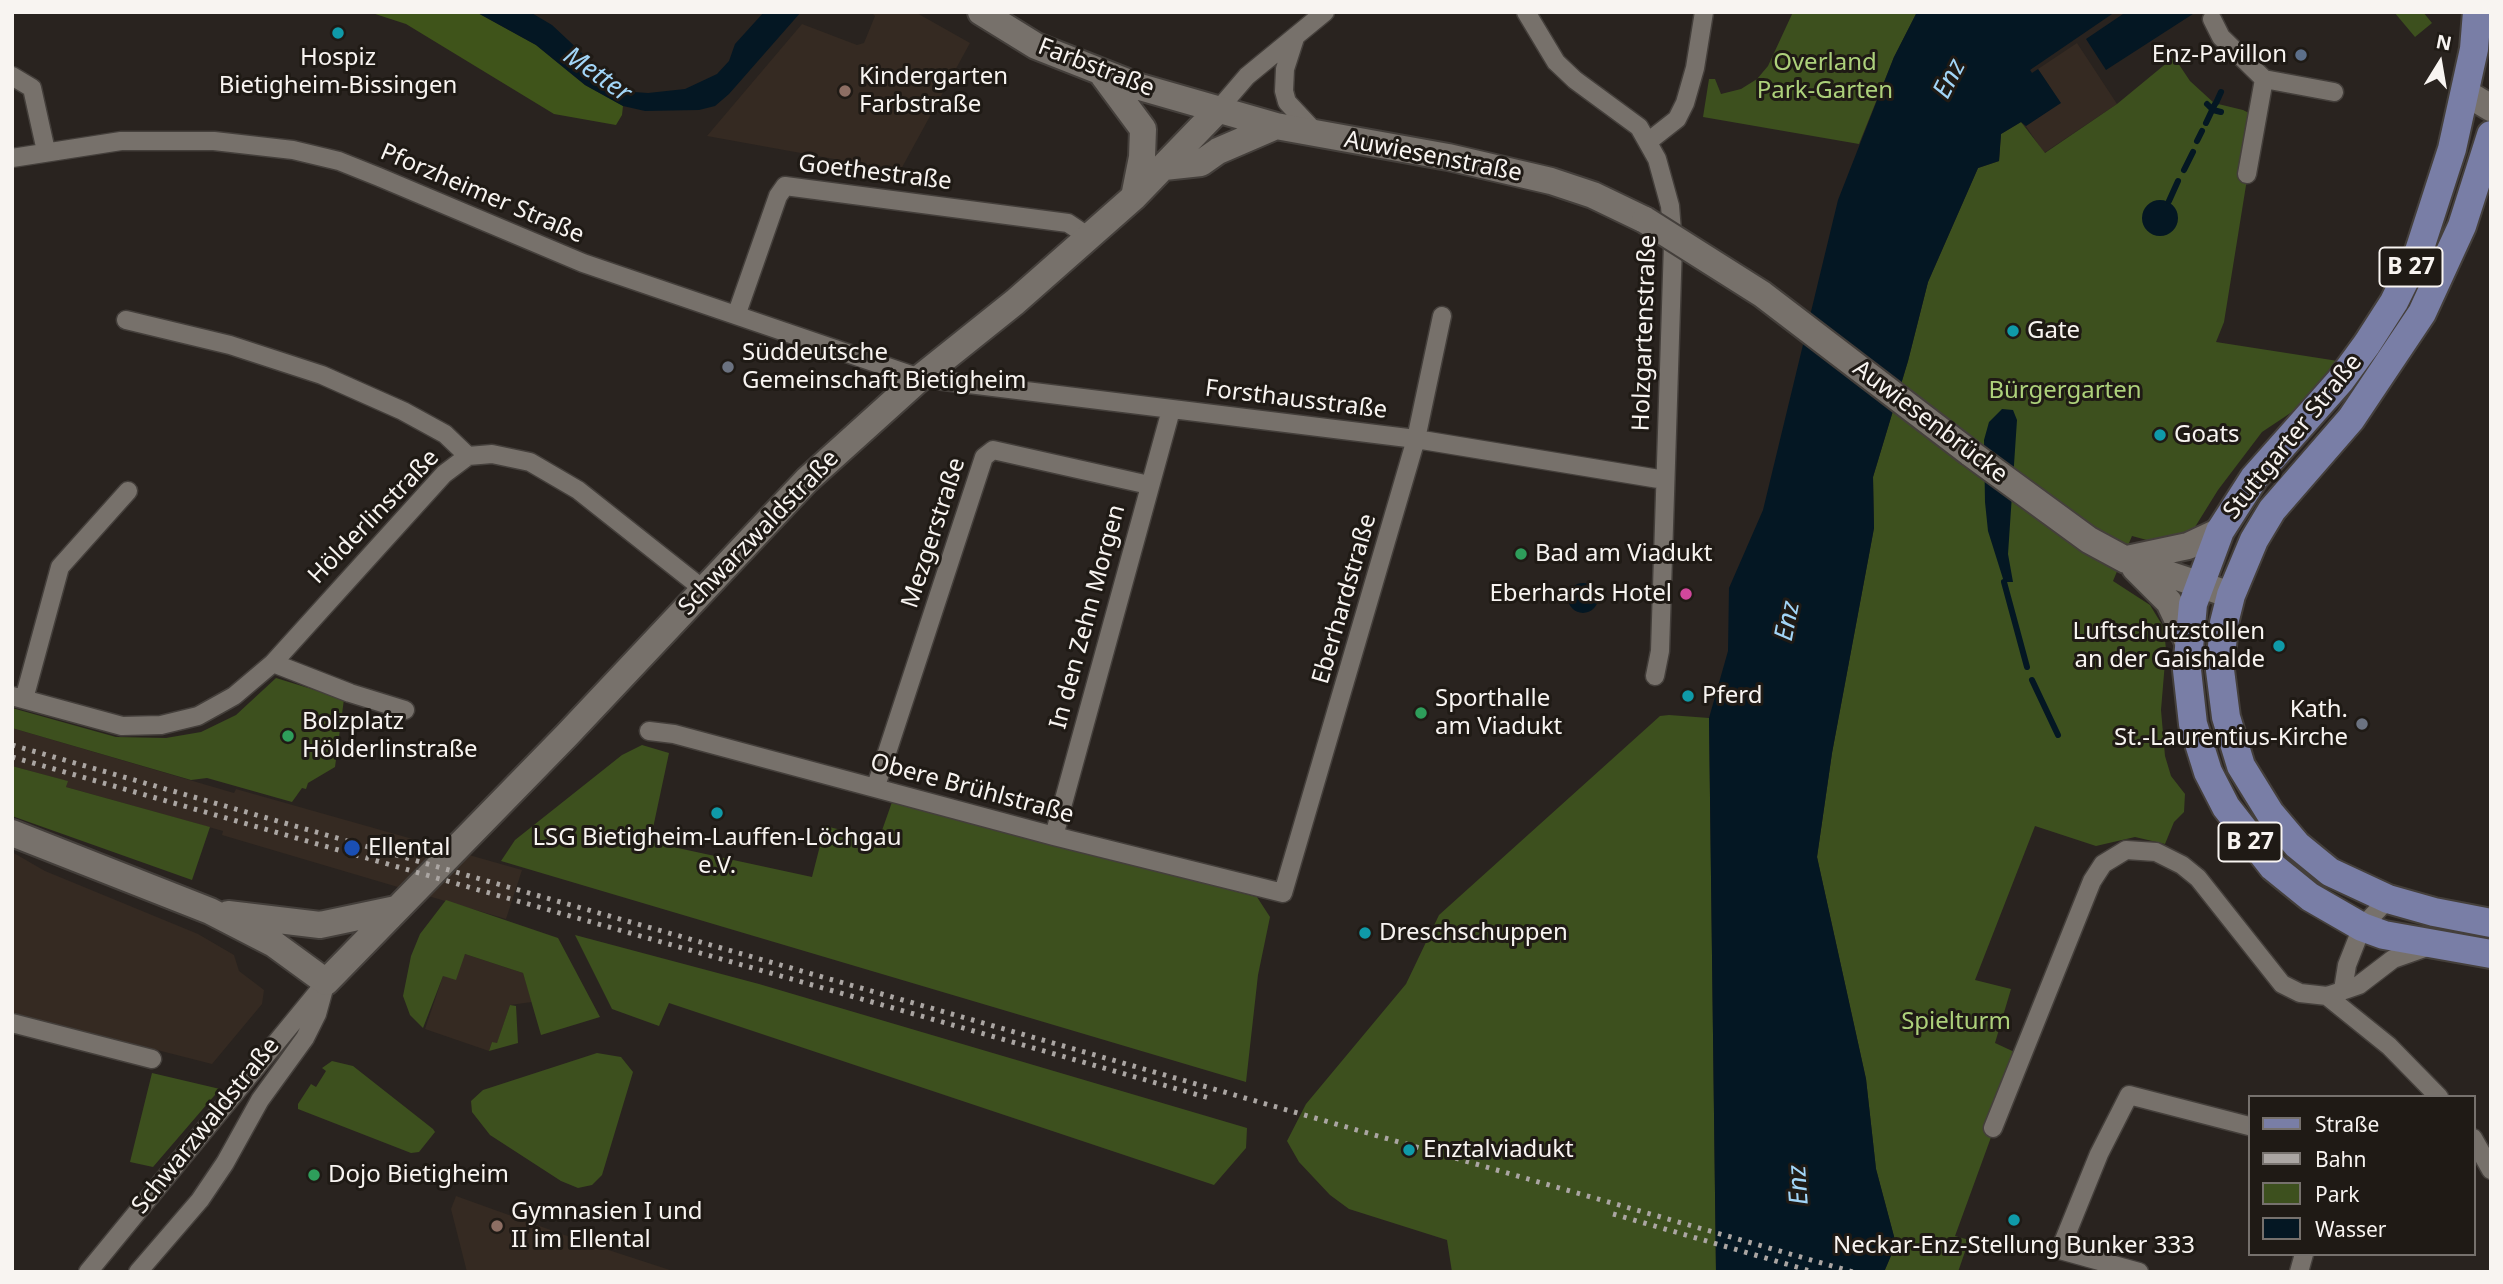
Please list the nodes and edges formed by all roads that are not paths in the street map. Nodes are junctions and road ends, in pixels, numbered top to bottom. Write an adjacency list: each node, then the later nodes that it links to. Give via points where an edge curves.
1 (981, 12): 8 (main road, Farbstraße, via 1036,46)
2 (1325, 12): 7 (street)
3 (1526, 12): 18 (street, via 1556,62 1639,127)
4 (1704, 12): 18 (street, via 1685,103 1677,119)
5 (2477, 12): 12 (main road, Stuttgarter Straße / B 27)
6 (2212, 19): 10 (street, via 2221,37)
7 (1298, 33): 14 (street, via 1247,76); 16 (street, via 1285,69 1284,91 1287,102)
8 (1103, 75): 14 (main road, Farbstraße); 24 (main road, via 1143,129)
9 (12, 76): 19 (street, via 32,88)
10 (2264, 79): 11 (street); 22 (street)
11 (2334, 92)
12 (2478, 93): 13 (main road); 37 (main road, Stuttgarter Straße / B 27, via 2419,251 2394,302 2340,381 2254,478)
13 (2491, 108)
14 (1217, 111): 15 (main road, Auwiesenstraße); 21 (main road, Schwarzwaldstraße)
15 (1276, 126): 16 (main road, Auwiesenstraße); 21 (main road, via 1201,163)
16 (1315, 133): 25 (main road, Auwiesenstraße, via 1551,181)
17 (2491, 135): 23 (main road, Stuttgarter Straße / B 27)
18 (1649, 141): 34 (street, Holzgartenstraße, via 1665,178 1673,229)
19 (46, 151): 20 (street, Pforzheimer Straße); 27 (street, Pforzheimer Straße, via 170,140 302,152 379,177 583,263)
20 (12, 158)
21 (1164, 167): 24 (main road, Schwarzwaldstraße)
22 (2247, 174)
23 (2483, 178): 41 (main road, Stuttgarter Straße / B 27, via 2422,313 2351,419 2272,510)
24 (1134, 197): 26 (main road, Schwarzwaldstraße)
25 (1645, 219): 38 (main road, Auwiesenbrücke, bridge, via 1762,294 2017,489)
26 (1089, 237): 27 (street, Goethestraße, via 1068,223 785,186); 30 (main road, Schwarzwaldstraße)
27 (737, 313): 30 (street, Pforzheimer Straße)
28 (1442, 316): 32 (street, Eberhardstraße)
29 (126, 320): 33 (street, via 230,345 322,375 445,434)
30 (919, 378): 31 (street, Forsthausstraße); 40 (main road, Schwarzwaldstraße, via 832,456)
31 (1171, 410): 32 (street, Forsthausstraße); 35 (street, In den Zehn Morgen)
32 (1416, 439): 34 (street, Forsthausstraße); 51 (street, Eberhardstraße)
33 (468, 456): 40 (street, Hölderlinstraße, via 492,454 530,462 578,490); 43 (street, Hölderlinstraße, via 444,474)
34 (1665, 480): 44 (street, Holzgartenstraße, via 1660,651)
35 (1149, 485): 48 (street, Mezgerstraße, via 993,450 984,457); 50 (street, In den Zehn Morgen)
36 (128, 491): 45 (street, via 60,567)
37 (2220, 531): 38 (main road, via 2188,546); 39 (main road, Stuttgarter Straße / B 27)
38 (2126, 560): 39 (main road, Auwiesenbrücke); 42 (main road, via 2169,602)
39 (2197, 585): 41 (main road, Auwiesenbrücke); 42 (main road, Stuttgarter Straße / B 27)
40 (703, 589): 53 (main road, Schwarzwaldstraße)
41 (2231, 595): 52 (main road, Stuttgarter Straße / B 27, via 2221,649 2221,681 2241,766 2270,813 2297,845 2330,872)
42 (2187, 640): 56 (main road, Stuttgarter Straße / B 27, via 2193,724 2208,772 2226,807 2246,837 2291,884)
43 (273, 663): 45 (street, Hölderlinstraße, via 233,696 198,716 161,724 122,726); 46 (street)
44 (1655, 676)
45 (18, 698)
46 (405, 710)
47 (649, 731): 48 (street, Obere Brühlstraße)
48 (876, 786): 50 (street, Obere Brühlstraße)
49 (12, 833): 54 (main road)
50 (1054, 836): 51 (street, Obere Brühlstraße)
51 (1283, 893)
52 (2388, 899): 55 (main road, Stuttgarter Straße / B 27); 56 (street)
53 (396, 909): 54 (main road, via 320,925); 60 (main road, Schwarzwaldstraße)
54 (210, 911): 60 (main road, via 274,944)
55 (2491, 923)
56 (2373, 931): 57 (main road, Stuttgarter Straße / B 27); 59 (street); 61 (street, via 2347,965)
57 (2434, 945): 58 (main road, Stuttgarter Straße / B 27); 59 (street, via 2393,958)
58 (2491, 954)
59 (2371, 975): 61 (street, via 2359,985)
60 (326, 982): 69 (street, Schwarzwaldstraße); 70 (street, Schwarzwaldstraße, via 305,1038 260,1100 225,1163 200,1200)
61 (2335, 993): 64 (street); 66 (street, via 2300,993 2282,984 2198,878 2155,852 2126,850 2103,864 2092,881)
62 (12, 1023): 63 (street)
63 (152, 1059)
64 (2437, 1095)
65 (2248, 1126): 71 (street, via 2129,1095 2060,1250)
66 (1993, 1128)
67 (2475, 1142): 68 (street)
68 (2491, 1170)
69 (88, 1272)
70 (138, 1272)
71 (2138, 1272)

